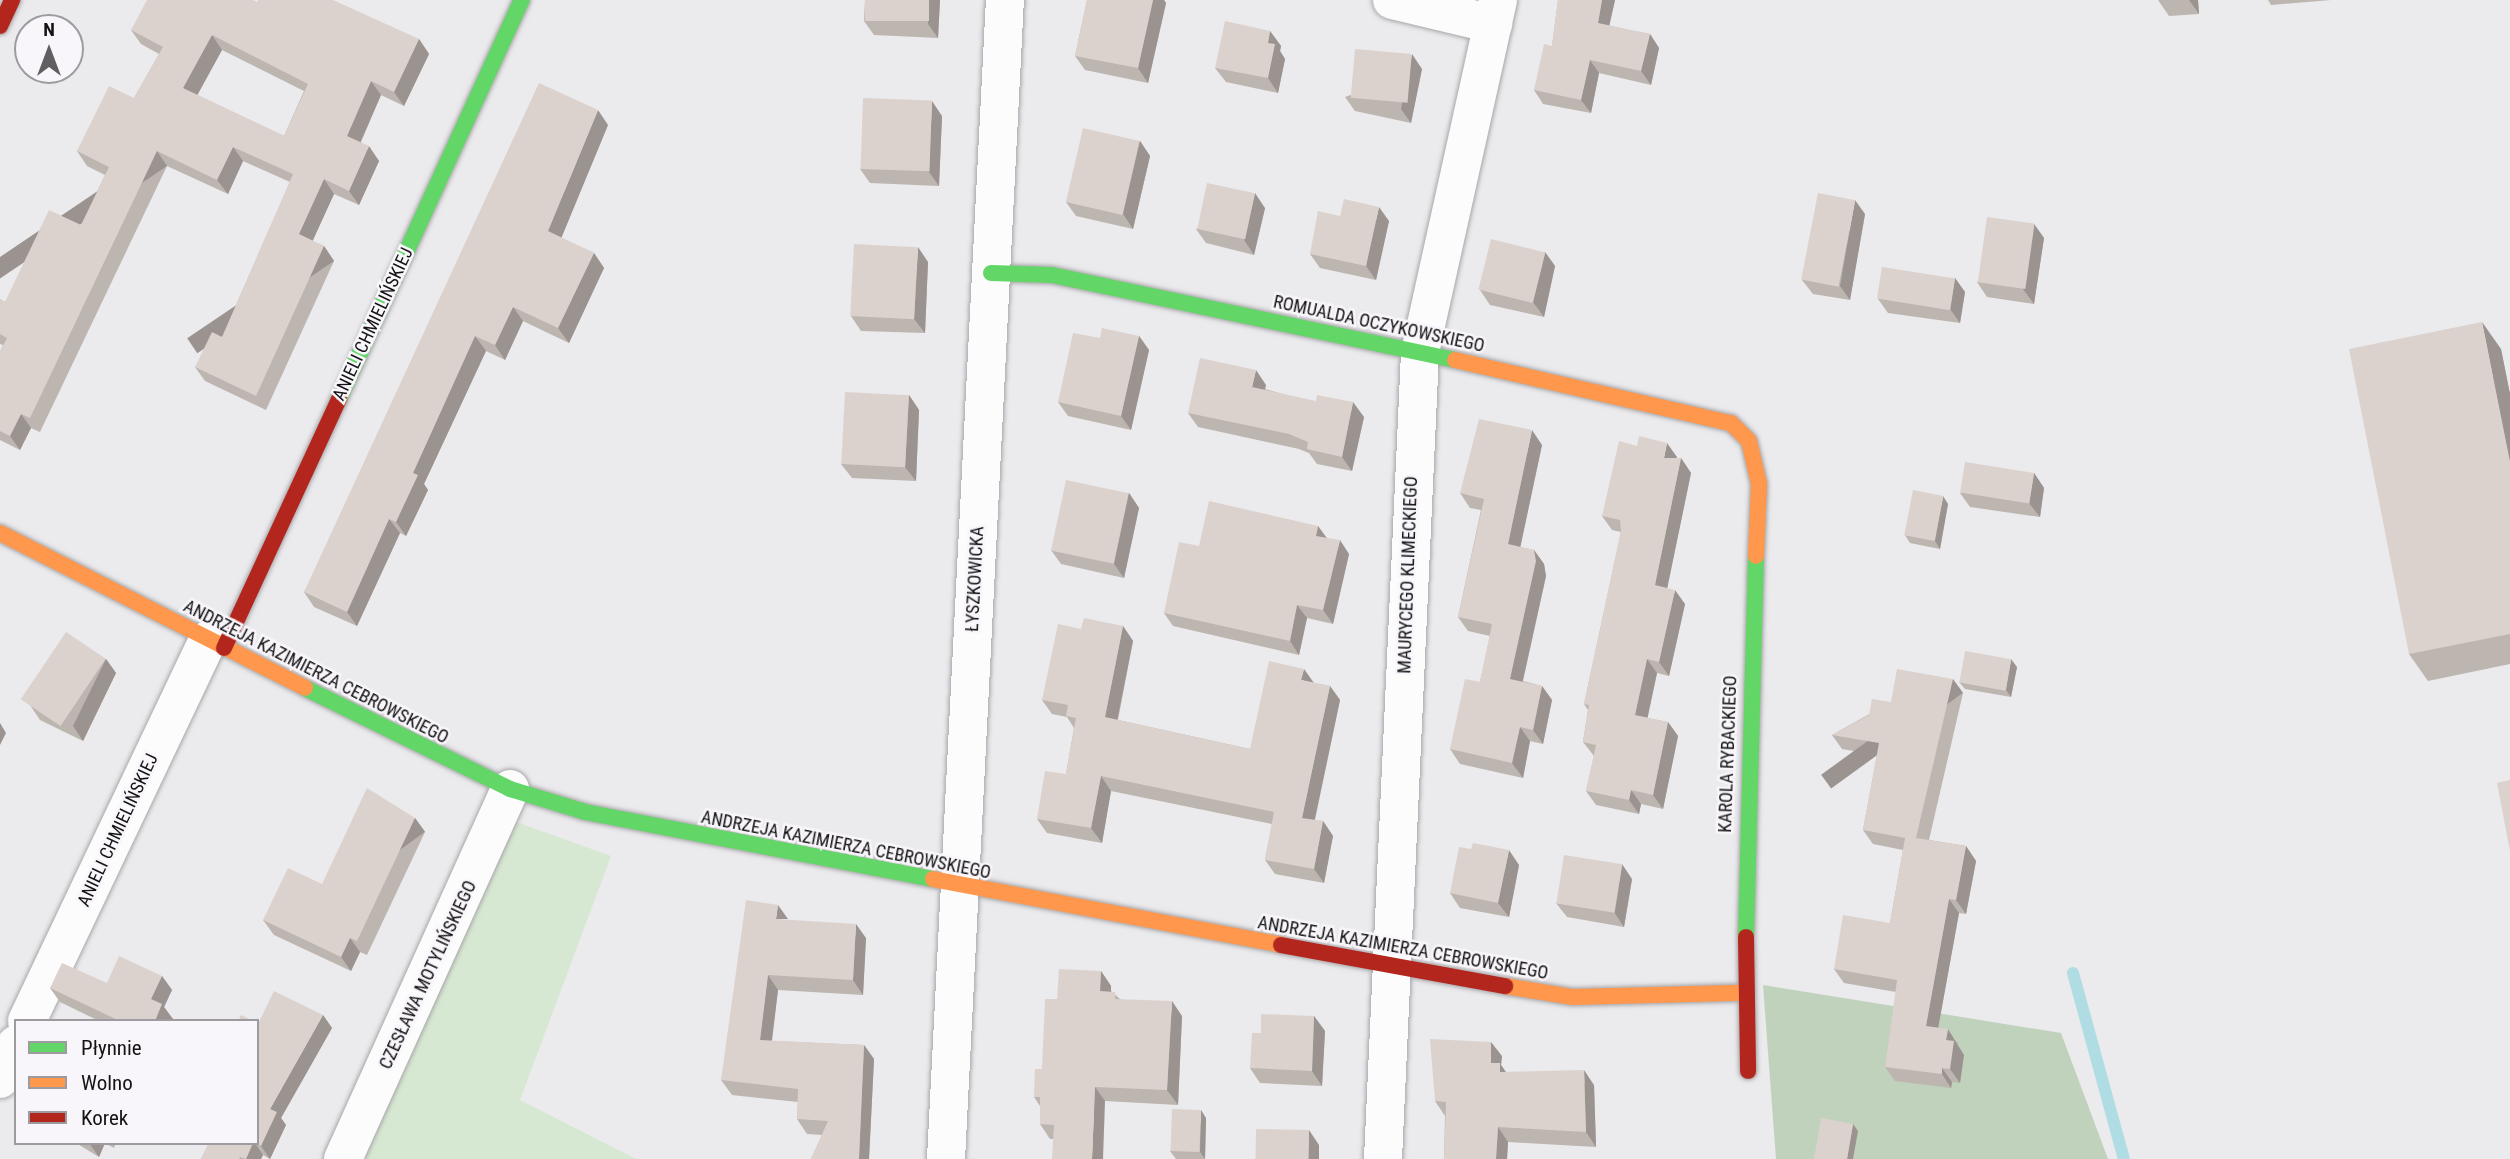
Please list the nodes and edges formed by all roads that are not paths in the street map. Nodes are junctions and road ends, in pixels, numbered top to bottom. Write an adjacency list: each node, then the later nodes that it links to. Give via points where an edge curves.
1 (12, 0): 6 (street)
2 (522, 0): 11 (street, ANIELI CHMIELIŃSKIEJ)
3 (1005, 0): 7 (street, ŁYSZKOWICKA)
4 (1392, 0): 5 (street)
5 (1495, 12): 8 (street, MAURYCEGO KLIMECKIEGO)
6 (0, 26)
7 (991, 273): 8 (street, ROMUALDA OCZYKOWSKIEGO, via 1052,275); 13 (street, ŁYSZKOWICKA)
8 (1420, 352): 9 (street, ROMUALDA OCZYKOWSKIEGO, via 1706,413 1731,423); 14 (street, MAURYCEGO KLIMECKIEGO)
9 (1749, 441): 15 (street, KAROLA RYBACKIEGO, via 1759,484)
10 (0, 533): 11 (street, ANDRZEJA KAZIMIERZA CEBROWSKIEGO)
11 (216, 644): 12 (street, ANDRZEJA KAZIMIERZA CEBROWSKIEGO); 16 (street, ANIELI CHMIELIŃSKIEJ)
12 (510, 789): 13 (street, ANDRZEJA KAZIMIERZA CEBROWSKIEGO, via 585,812); 20 (street, CZESŁAWA MOTYLIŃSKIEGO)
13 (958, 888): 14 (street, ANDRZEJA KAZIMIERZA CEBROWSKIEGO); 21 (street, ŁYSZKOWICKA)
14 (1391, 968): 15 (street, ANDRZEJA KAZIMIERZA CEBROWSKIEGO, via 1573,997); 22 (street, MAURYCEGO KLIMECKIEGO)
15 (1742, 993): 18 (street, KAROLA RYBACKIEGO)
16 (28, 1019)
17 (14, 1049): 19 (street)
18 (1748, 1071)
19 (0, 1079)
20 (343, 1159)
21 (946, 1159)
22 (1383, 1159)

